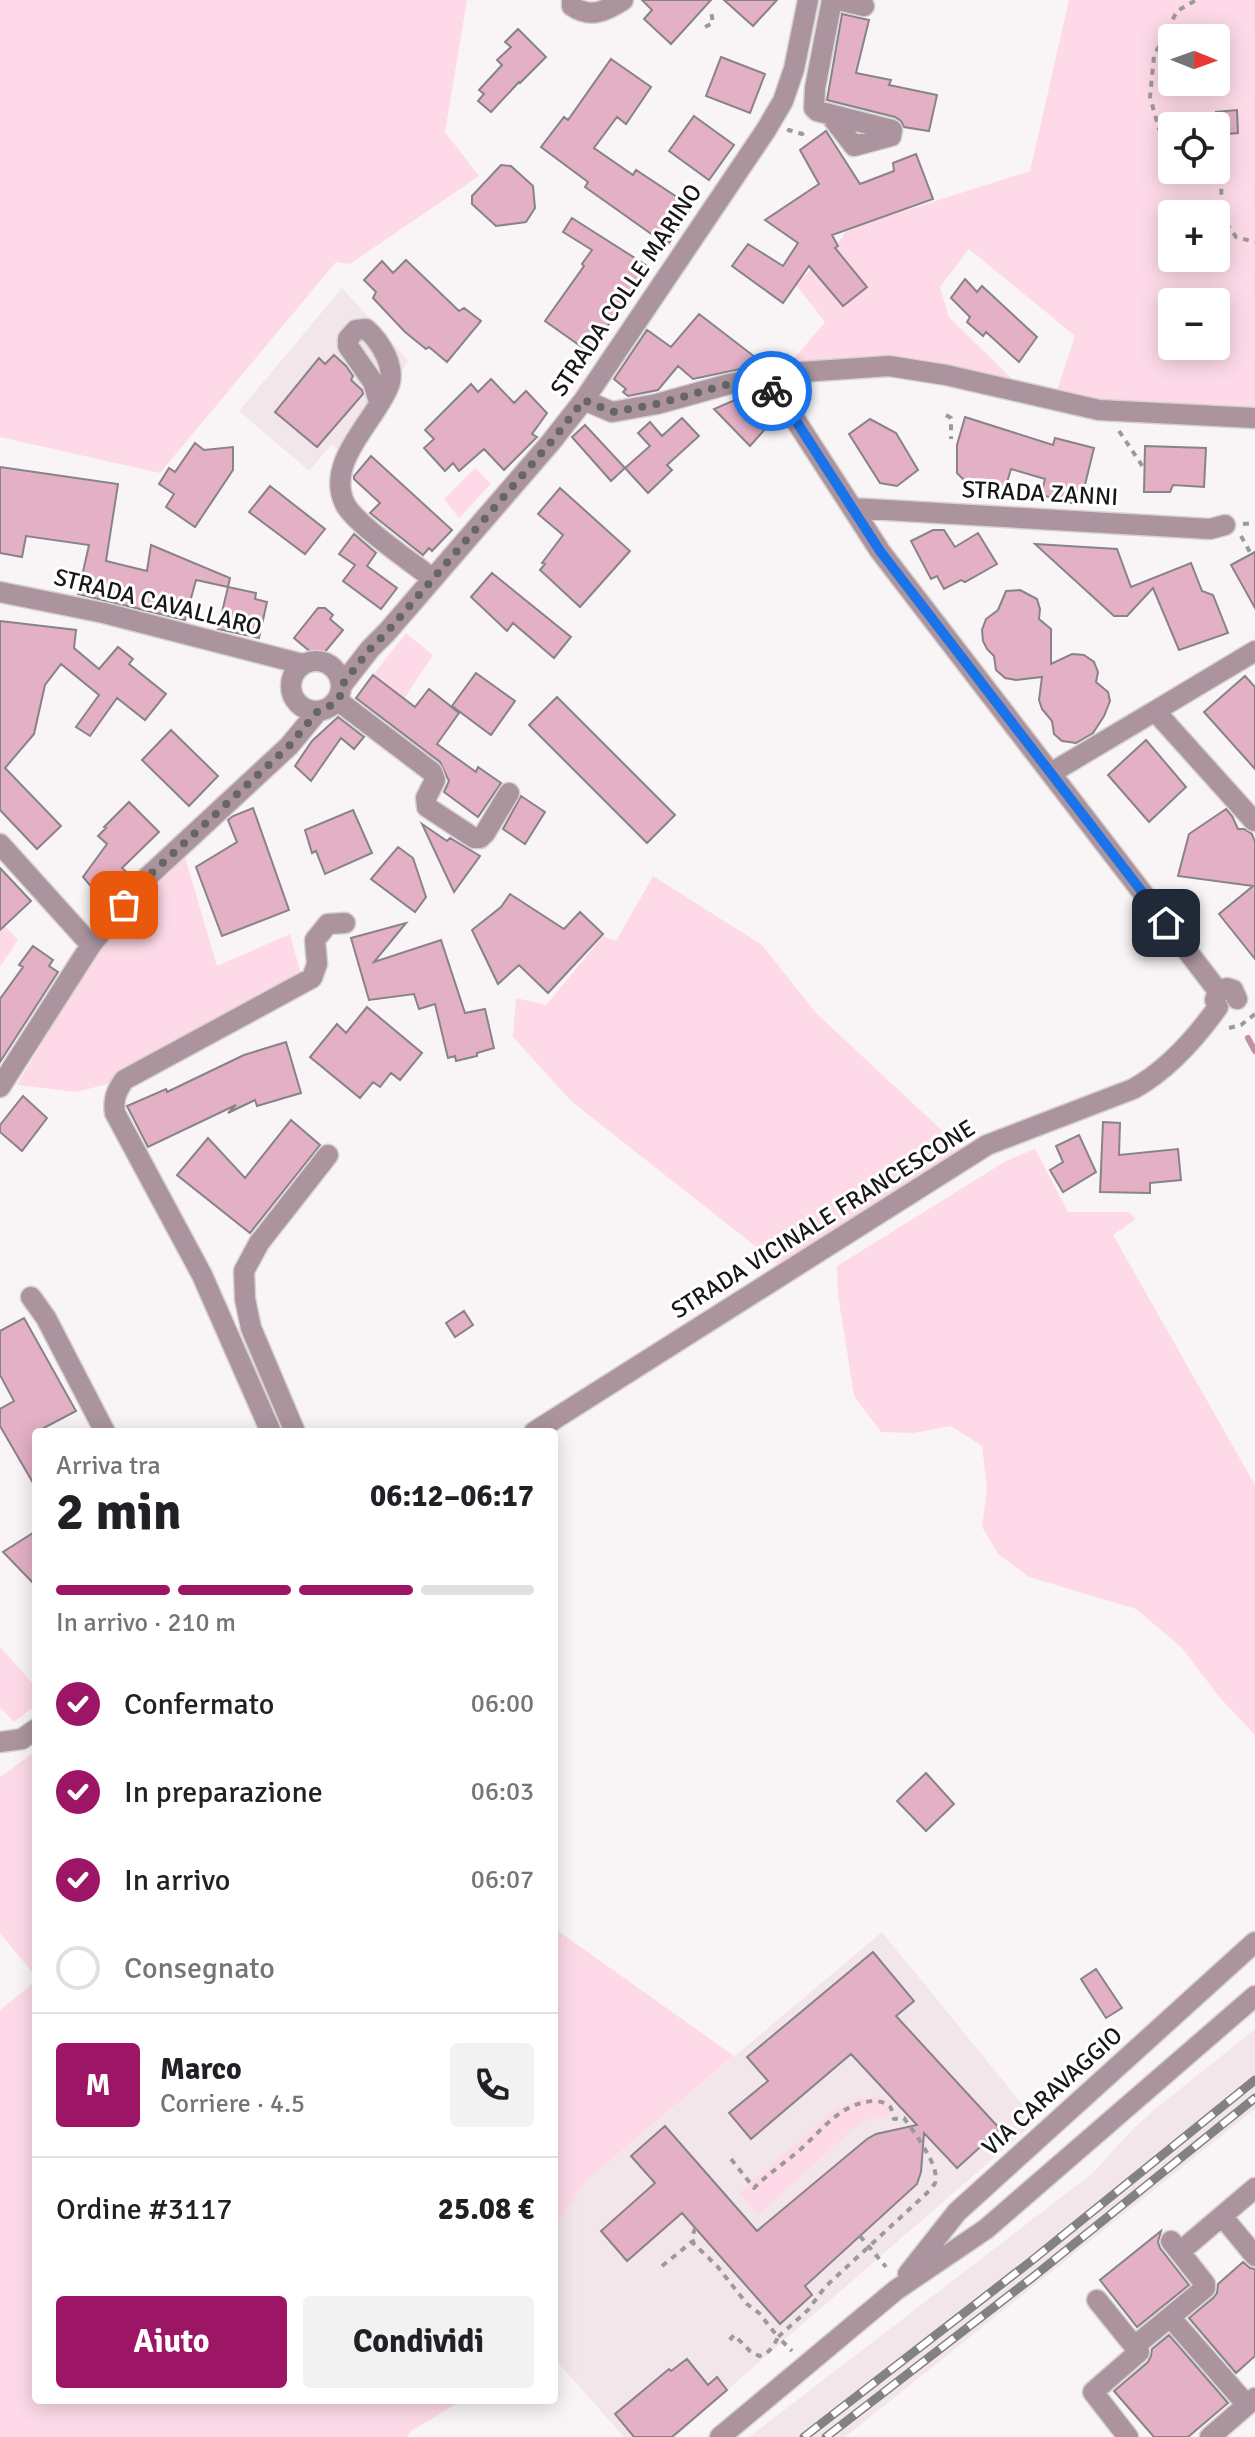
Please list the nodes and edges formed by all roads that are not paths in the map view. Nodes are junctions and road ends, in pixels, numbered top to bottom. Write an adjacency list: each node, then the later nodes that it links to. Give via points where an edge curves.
1 (572, 0): 2 (street, via 582,13 592,14)
2 (623, 0)
3 (808, 0): 8 (street, STRADA COLLE MARINO, via 783,101)
4 (835, 0): 5 (street); 6 (street, via 814,98 815,110)
5 (864, 6)
6 (830, 115)
7 (763, 378): 8 (street, via 612,412); 10 (street, via 889,366 1112,411); 11 (street)
8 (584, 400): 13 (street, STRADA COLLE MARINO)
9 (379, 402): 13 (street, via 349,453 340,490 357,519)
10 (1255, 418)
11 (852, 508): 12 (street, STRADA ZANNI, via 1210,529); 22 (street)
12 (1225, 525)
13 (433, 579): 15 (street, STRADA COLLE MARINO)
14 (0, 592): 17 (street, STRADA CAVALLARO)
15 (370, 649): 18 (street, STRADA COLLE MARINO); 19 (street, STRADA COLLE MARINO)
16 (1255, 651): 21 (street)
17 (302, 664): 18 (street, via 314,660); 20 (street, via 291,681 292,694 305,709)
18 (331, 665): 19 (street, via 339,673)
19 (339, 693): 20 (street, via 331,707); 23 (street, via 432,772 435,780 427,807 474,838 485,833)
20 (318, 711): 27 (street, via 289,746 140,884)
21 (1155, 711): 22 (street); 24 (street)
22 (1051, 773): 28 (street)
23 (509, 793)
24 (1254, 821)
25 (0, 844): 27 (street)
26 (345, 923): 33 (street, via 328,924 315,940 312,978 124,1080 114,1103 202,1275)
27 (91, 945): 29 (street)
28 (1232, 999): 35 (street, STRADA VICINALE FRANCESCONE, via 1165,1068 1135,1089 987,1145)
29 (0, 1087)
30 (328, 1155): 34 (street, via 259,1243 244,1271 251,1328)
31 (31, 1297): 32 (street)
32 (103, 1428)
33 (269, 1428)
34 (293, 1428)
35 (540, 1428)
36 (32, 1732): 37 (street)
37 (0, 1742)
38 (1255, 1942): 43 (street, VIA CARAVAGGIO, via 957,2212)
39 (1255, 1996): 43 (street, VIA CARAVAGGIO, via 986,2229)
40 (1255, 2188): 41 (street)
41 (1222, 2216): 42 (street); 45 (street, via 1180,2242 1205,2288)
42 (1255, 2256)
43 (896, 2290): 48 (street, VIA CARAVAGGIO)
44 (1097, 2300): 49 (street, via 1139,2352 1093,2392)
45 (1170, 2317): 46 (street); 47 (street)
46 (1142, 2340)
47 (1251, 2402): 50 (street)
48 (720, 2437)
49 (1128, 2437)
50 (1210, 2437)

